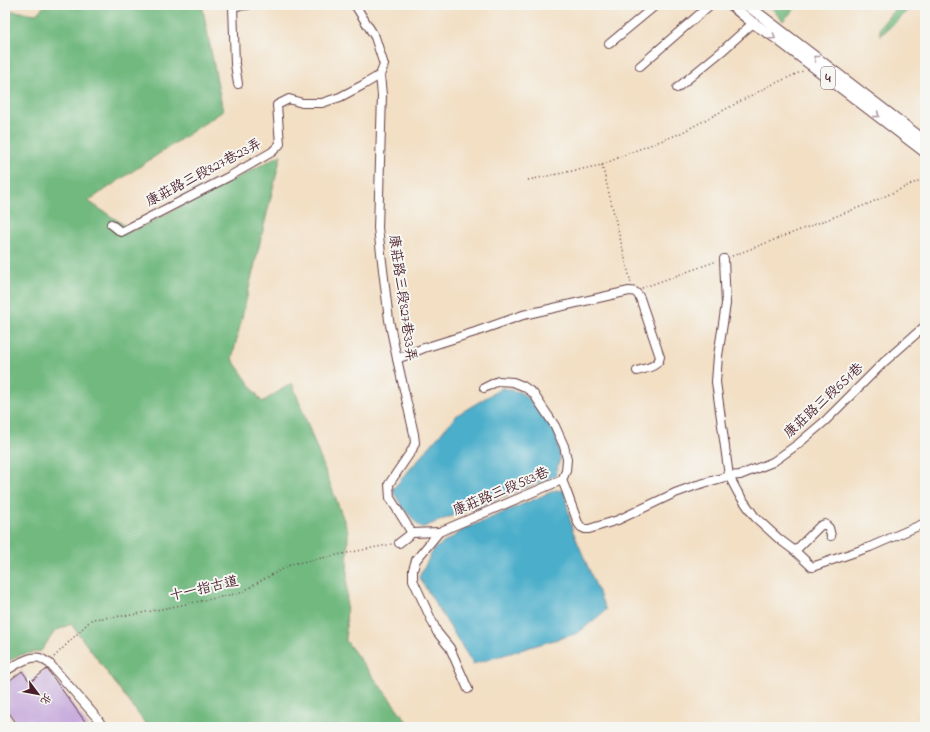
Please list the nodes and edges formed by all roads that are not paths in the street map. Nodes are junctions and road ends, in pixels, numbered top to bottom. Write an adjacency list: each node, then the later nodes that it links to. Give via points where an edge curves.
1 (248, 5): 11 (street, via 233,6)
2 (355, 5): 10 (street, 康莊路三段827巷33弄, via 375,37 384,65)
3 (710, 5): 9 (street)
4 (731, 5): 7 (main road, 4)
5 (747, 5): 13 (main road, 4, one-way to 5)
6 (651, 6): 8 (street)
7 (753, 22): 12 (street); 14 (main road, 4, one-way to 14)
8 (609, 44)
9 (640, 66)
10 (380, 74): 15 (street, 康莊路三段827巷23弄, via 340,97 322,103 302,103 289,99 277,105 280,144 272,152 121,232); 18 (street, 康莊路三段827巷33弄, via 382,95 378,228 389,320)
11 (238, 84)
12 (677, 88)
13 (925, 141)
14 (925, 152)
15 (111, 224)
16 (724, 259): 21 (street, via 726,304 716,382)
17 (925, 326): 21 (street, 康莊路三段651巷, via 798,444 773,462 740,475)
18 (397, 359): 19 (street, via 523,315 633,291 640,298 660,357 656,365); 25 (street, 康莊路三段827巷33弄, via 415,443 389,484 390,498)
19 (637, 371)
20 (484, 388): 22 (street, via 498,381 513,382 533,393 555,426 564,446 567,459)
21 (729, 476): 22 (street, 康莊路三段583巷, via 675,492 618,520 589,529 581,528 578,523); 28 (street, via 755,517)
22 (562, 480): 24 (street, 康莊路三段583巷)
23 (925, 523): 28 (street, via 870,547 812,567)
24 (439, 532): 25 (street); 30 (street, 康莊路三段583巷, via 416,560 413,580 437,632 450,648)
25 (412, 533): 27 (street)
26 (831, 536): 28 (street, via 825,524 820,526)
27 (399, 543)
28 (796, 551)
29 (5, 671): 31 (street, via 23,661 41,658 49,663)
30 (468, 689)
31 (103, 727)

